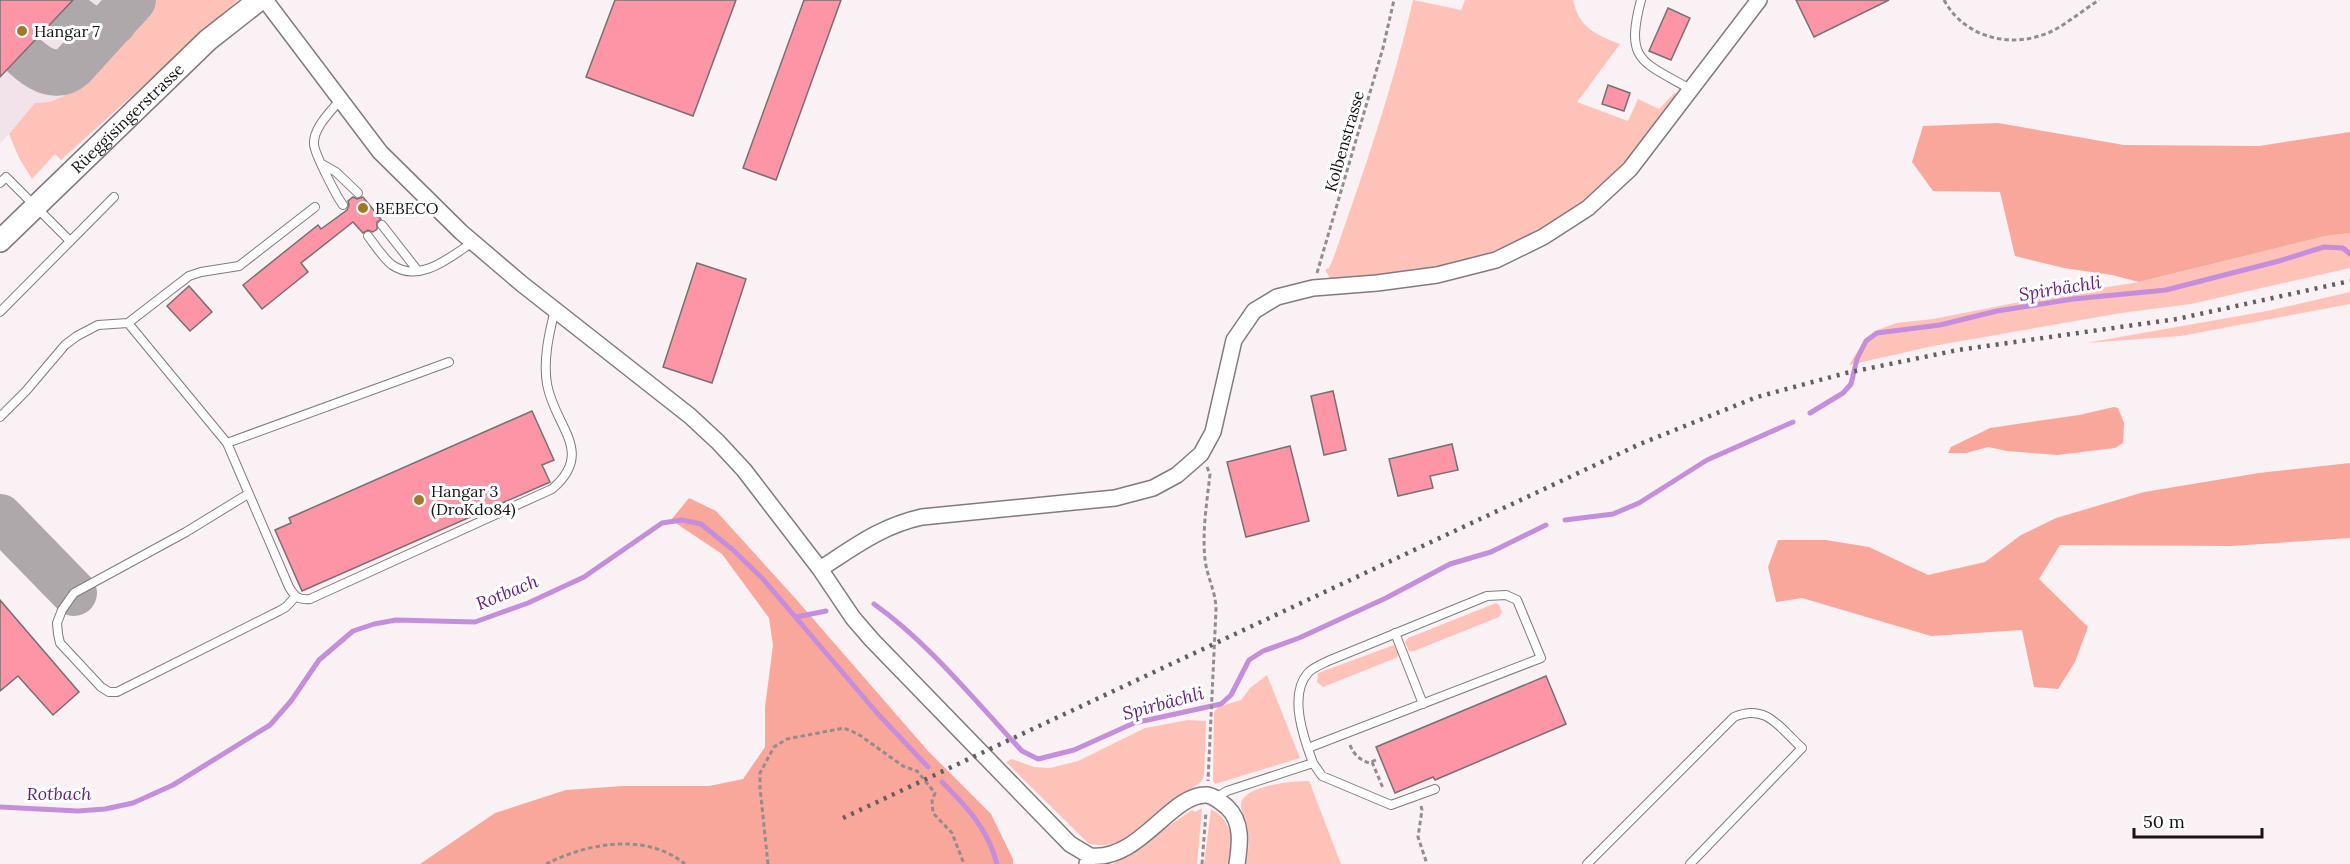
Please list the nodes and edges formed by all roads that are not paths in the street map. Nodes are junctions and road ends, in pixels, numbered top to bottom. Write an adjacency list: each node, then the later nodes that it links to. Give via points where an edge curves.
1 (259, 0): 12 (main road, Rüeggisingerstrasse, via 208,40)
2 (265, 0): 6 (street)
3 (1641, 0): 5 (lane, via 1634,26 1634,47 1653,68)
4 (1759, 0): 5 (street)
5 (1690, 90): 27 (street, via 1630,170 1588,208 1543,237 1496,260 1437,275 1313,288 1277,297 1254,311 1234,340 1213,432 1201,454 1177,475 1153,488 1115,498 902,522 884,528)
6 (340, 99): 7 (lane, via 319,127 314,144); 18 (street, via 380,152)
7 (322, 164): 9 (lane); 11 (lane)
8 (0, 183): 12 (lane, via 6,177)
9 (358, 193)
10 (114, 197): 17 (lane)
11 (343, 205)
12 (36, 206): 16 (main road, Rüeggisingerstrasse); 17 (lane)
13 (315, 207): 22 (lane, via 239,266 189,276)
14 (382, 225): 19 (lane)
15 (368, 236): 19 (lane, via 390,264 403,271)
16 (0, 241)
17 (70, 241): 21 (lane)
18 (473, 242): 19 (lane, via 431,269); 20 (street)
19 (418, 271)
20 (555, 310): 27 (street, via 718,442); 28 (lane, via 548,340 546,381 573,455 559,483 310,598)
21 (0, 312)
22 (128, 323): 24 (lane, via 98,326 77,336); 25 (lane)
23 (449, 362): 25 (lane)
24 (0, 417)
25 (227, 443): 26 (lane)
26 (248, 494): 28 (lane); 28 (lane, via 74,593 57,623 60,643 101,687 117,692 279,611)
27 (820, 569): 35 (street, via 872,640)
28 (295, 597)
29 (1395, 633): 30 (lane); 30 (lane, via 1487,596 1506,595 1517,600 1541,658); 31 (lane, via 1308,673 1299,692 1301,732)
30 (1423, 704): 31 (lane)
31 (1308, 748): 32 (lane)
32 (1313, 763): 33 (lane, via 1322,776 1391,806); 34 (lane)
33 (1435, 789)
34 (1211, 797): 35 (street, via 1189,800 1126,848); 36 (street, via 1235,817 1239,831)
35 (1088, 860)
36 (1237, 864)
37 (1587, 864): 38 (lane, via 1734,717 1746,712 1764,713 1802,748)
38 (1690, 864)

